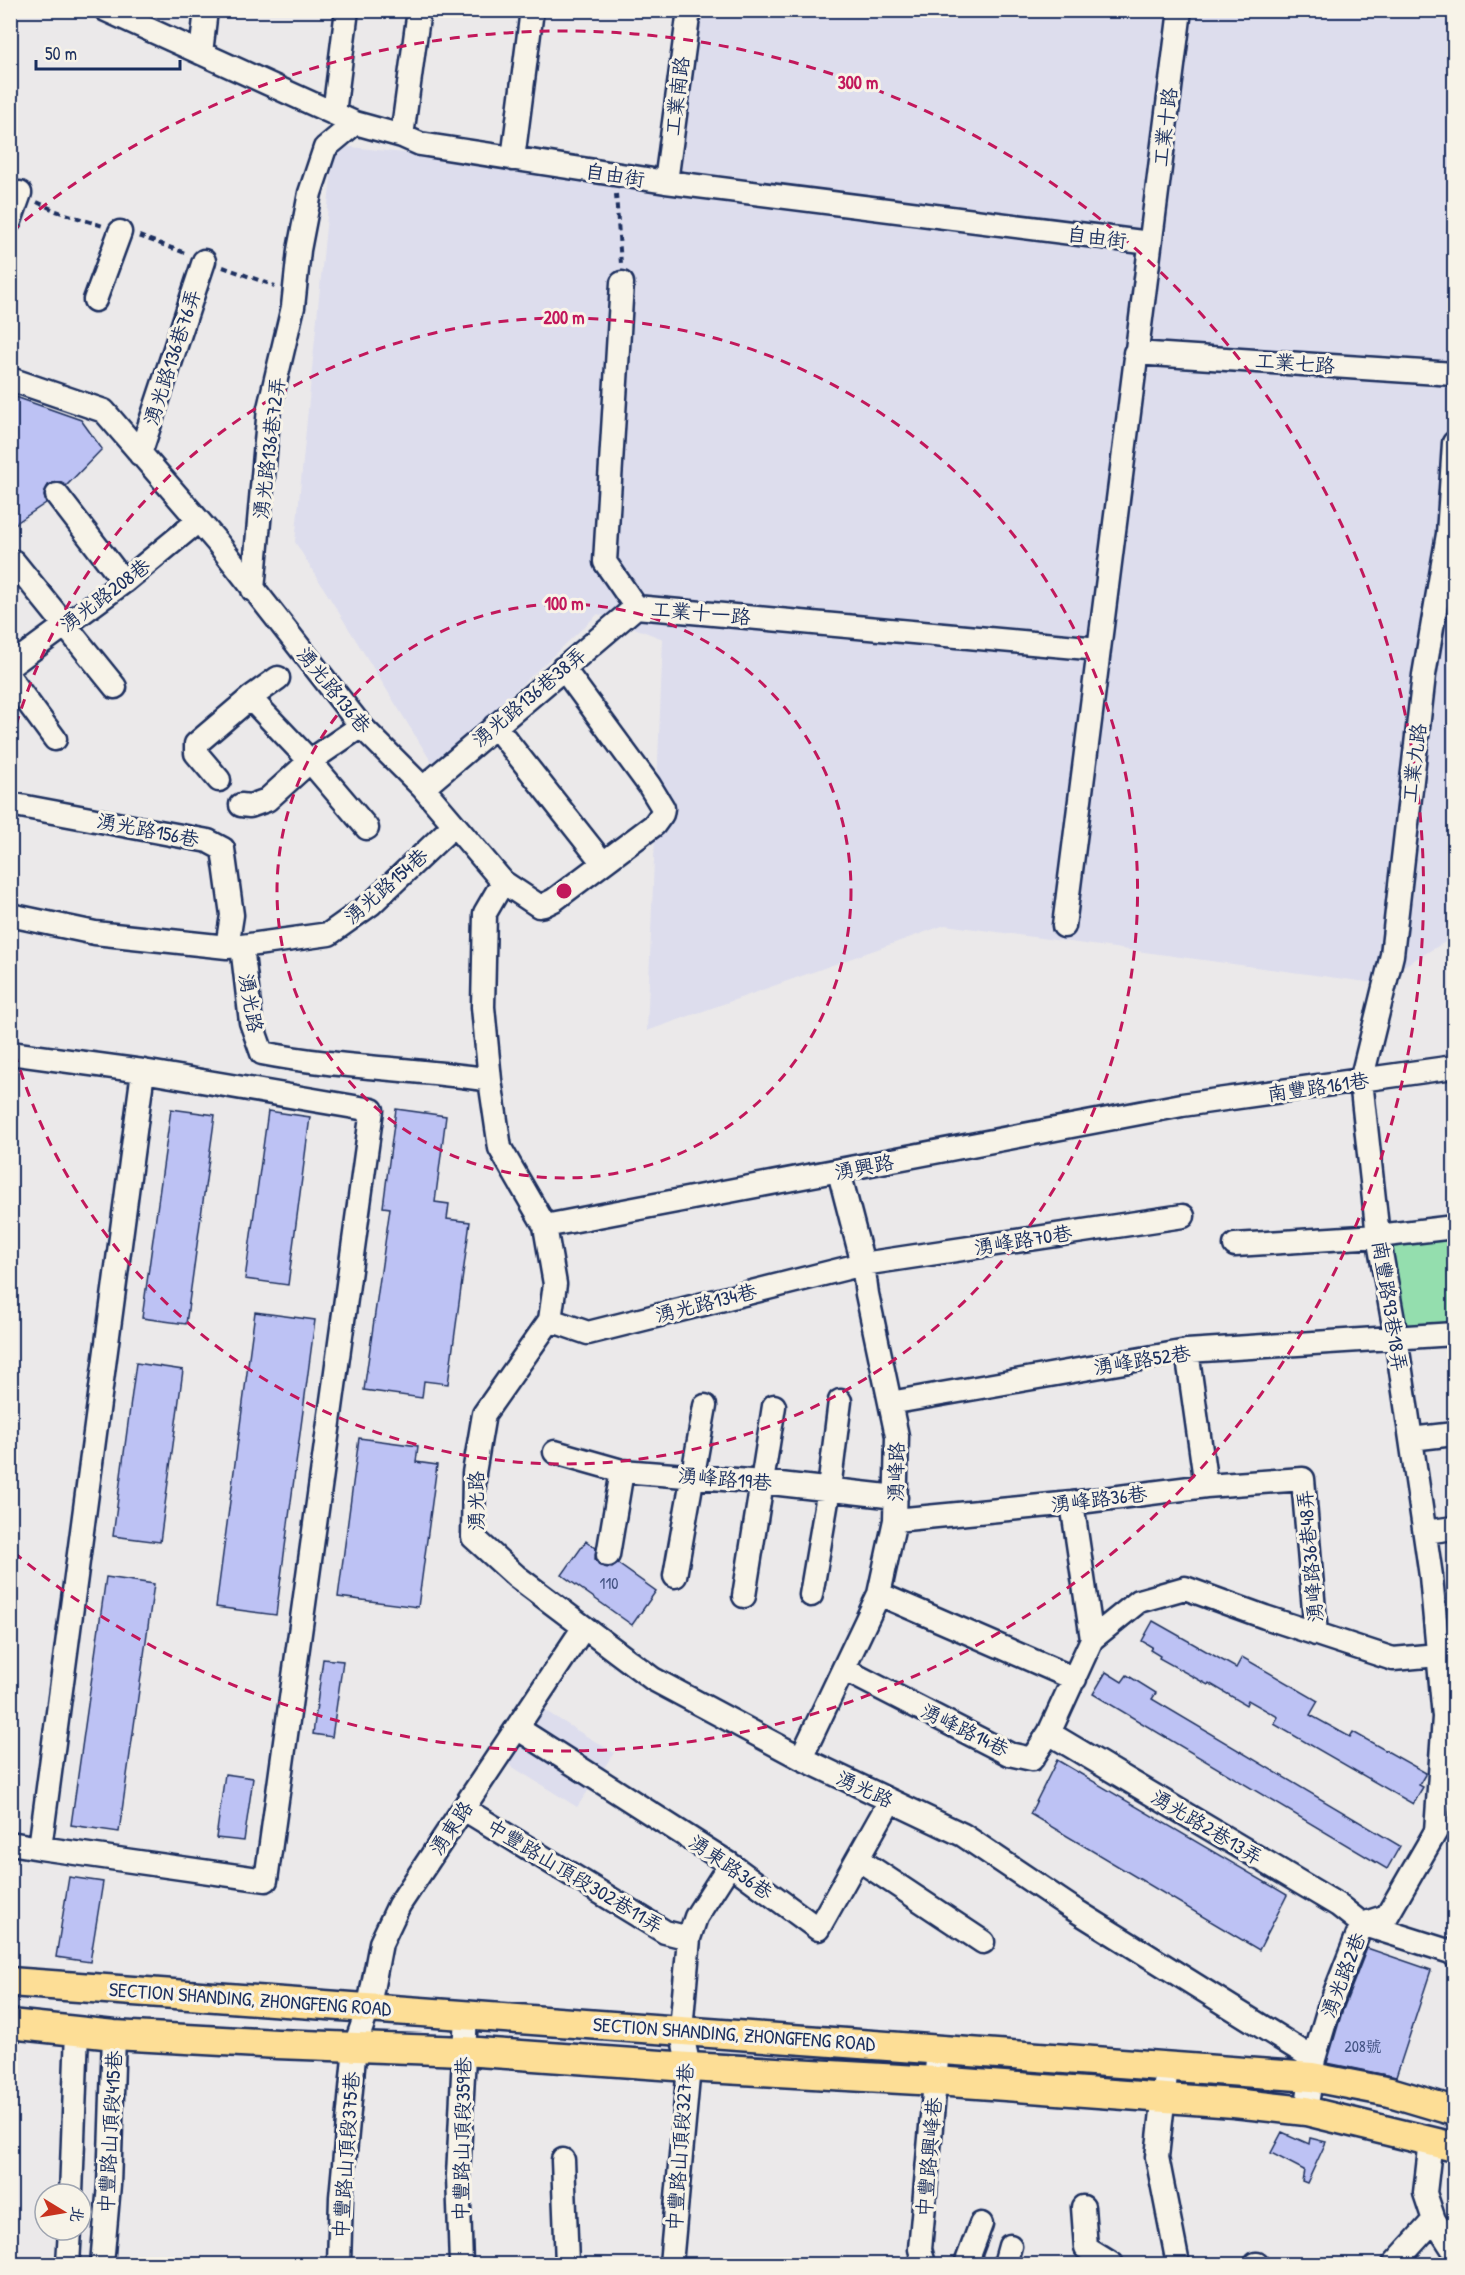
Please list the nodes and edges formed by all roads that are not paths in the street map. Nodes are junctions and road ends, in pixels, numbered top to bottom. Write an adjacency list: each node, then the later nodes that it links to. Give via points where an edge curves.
1 (106, 10): 8 (street, 自由街)
2 (206, 10): 8 (street)
3 (347, 10): 9 (street)
4 (419, 10): 11 (street)
5 (532, 10): 12 (street)
6 (689, 10): 13 (street, 工業南路)
7 (1180, 10): 17 (street, 工業十路)
8 (201, 53): 9 (street, 自由街)
9 (334, 113): 10 (street, 自由街)
10 (355, 123): 11 (street, 自由街); 30 (street, 湧光路136巷72弄, via 326,148 308,205 293,307 270,408)
11 (402, 136): 12 (street, 自由街, via 420,144)
12 (513, 159): 13 (street, 自由街)
13 (666, 183): 17 (street, 自由街)
14 (20, 193): 15 (street)
15 (10, 222)
16 (120, 232): 20 (street)
17 (1150, 243): 21 (street, 工業十路)
18 (204, 261): 25 (street, 湧光路136巷76弄)
19 (622, 283): 31 (street, 工業十一路, via 605,562)
20 (95, 300)
21 (1136, 353): 22 (street, 工業七路); 33 (street, 工業十路)
22 (1455, 374)
23 (10, 379): 25 (street, 湧光路136巷, via 104,411)
24 (1455, 443): 59 (street, 工業九路, via 1448,534 1424,675 1392,955)
25 (140, 454): 27 (street, 湧光路136巷)
26 (57, 495): 29 (street)
27 (198, 521): 29 (street, 湧光路208巷); 30 (street, 湧光路136巷)
28 (14, 562): 32 (street)
29 (124, 582): 32 (street, 湧光路208巷)
30 (253, 590): 40 (street, 湧光路136巷)
31 (636, 606): 33 (street, 工業十一路); 35 (street, 湧光路136巷38弄)
32 (65, 626): 34 (street, 湧光路208巷); 38 (street)
33 (1099, 649): 53 (street, 工業十路)
34 (10, 666)
35 (563, 669): 41 (street, 湧光路136巷38弄); 50 (street, via 663,808 654,825)
36 (10, 678): 42 (street)
37 (278, 678): 39 (street)
38 (115, 687)
39 (250, 698): 43 (street); 44 (street, via 196,744 195,753)
40 (361, 726): 43 (street); 45 (street, 湧光路136巷)
41 (495, 726): 45 (street, 湧光路136巷38弄); 50 (street)
42 (55, 739)
43 (310, 761): 47 (street, via 267,800); 49 (street)
44 (219, 780)
45 (423, 788): 48 (street, 湧光路136巷)
46 (10, 804): 54 (street, 湧光路156巷, via 208,841 223,849)
47 (241, 805)
48 (454, 825): 51 (street, 湧光路136巷); 54 (street, 湧光路154巷, via 371,904 329,934)
49 (367, 828)
50 (603, 863): 51 (street, 湧光路136巷, via 544,905 538,906)
51 (503, 882): 58 (street, via 485,913 483,1007)
52 (10, 915): 54 (street, via 95,933)
53 (1064, 926)
54 (234, 946): 58 (street, 湧光路, via 262,1053)
55 (10, 1053): 57 (street)
56 (1455, 1067): 59 (street, 南豐路161巷)
57 (143, 1071): 107 (street); 107 (street, via 372,1110 266,1880)
58 (489, 1080): 63 (street, 湧光路, via 500,1148)
59 (1361, 1081): 60 (street, 南豐路161巷); 65 (street, 南豐路93巷18弄)
60 (1182, 1105): 61 (street, 湧興路)
61 (840, 1172): 63 (street, 湧興路); 67 (street, 湧峰路)
62 (1183, 1216): 67 (street, 湧峰路70巷)
63 (545, 1226): 68 (street, 湧光路, via 555,1284)
64 (1455, 1227): 65 (street)
65 (1378, 1236): 66 (street); 70 (street, 南豐路93巷18弄)
66 (1235, 1245)
67 (863, 1264): 68 (street, 湧光路134巷, via 588,1333); 73 (street, 湧峰路)
68 (550, 1320): 94 (street, 湧光路, via 484,1414 474,1473 473,1537 516,1576)
69 (1455, 1334): 70 (street, 湧峰路52巷)
70 (1396, 1337): 71 (street, 湧峰路52巷); 77 (street, 南豐路93巷18弄)
71 (1187, 1351): 73 (street, 湧峰路52巷); 83 (street)
72 (840, 1401): 84 (street)
73 (890, 1403): 86 (street, 湧峰路, via 897,1436)
74 (705, 1406): 80 (street)
75 (774, 1406): 82 (street)
76 (1455, 1434): 77 (street)
77 (1411, 1438): 88 (street, 南豐路93巷18弄)
78 (555, 1452): 79 (street, 湧峰路19巷)
79 (622, 1471): 80 (street, 湧峰路19巷); 89 (street)
80 (693, 1477): 82 (street, 湧峰路19巷); 90 (street)
81 (1303, 1479): 83 (street, 湧峰路36巷); 95 (street, 湧峰路36巷48弄)
82 (762, 1482): 84 (street, 湧峰路19巷); 93 (street)
83 (1206, 1486): 85 (street, 湧峰路36巷)
84 (829, 1489): 86 (street, 湧峰路19巷); 92 (street)
85 (1072, 1503): 86 (street, 湧峰路36巷); 96 (street)
86 (896, 1509): 91 (street, 湧峰路)
87 (1455, 1528): 88 (street)
88 (1425, 1532): 97 (street, 南豐路93巷18弄)
89 (608, 1555)
90 (675, 1576)
91 (879, 1594): 98 (street, 湧峰路); 99 (street)
92 (811, 1595)
93 (744, 1596)
94 (584, 1627): 100 (street, 湧東路); 102 (street, 湧光路, via 653,1679)
95 (1316, 1634): 96 (street, via 1185,1588 1139,1601); 97 (street, via 1394,1659)
96 (1092, 1640): 99 (street, 湧峰路14巷)
97 (1438, 1655): 105 (street, 南豐路93巷18弄, via 1444,1717)
98 (845, 1670): 101 (street, 湧峰路14巷, via 1009,1754 1032,1758); 102 (street, 湧峰路)
99 (1075, 1679): 101 (street, 湧峰路14巷)
100 (517, 1728): 104 (street, 湧東路); 109 (street, 湧東路36巷)
101 (1049, 1733): 110 (street, 湧光路2巷13弄, via 1338,1905)
102 (801, 1758): 103 (street, 湧光路)
103 (890, 1801): 108 (street, 湧東路36巷); 126 (street, 湧光路, via 963,1835)
104 (464, 1809): 111 (street, 中豐路山頂段302巷11弄, via 665,1932); 115 (street, 湧東路, via 399,1905 381,1943)
105 (1445, 1835): 110 (street, 湧光路2巷, via 1387,1916)
106 (10, 1843): 107 (street)
107 (40, 1848)
108 (858, 1859): 109 (street, 湧東路36巷, via 818,1929); 112 (street)
109 (730, 1864): 111 (street, 中豐路山頂段327巷, via 696,1917)
110 (1362, 1924): 113 (street); 126 (street, 湧光路2巷, via 1329,2008)
111 (689, 1938): 118 (street, 中豐路山頂段327巷)
112 (983, 1942)
113 (1455, 1955)
114 (10, 1982): 115 (main road, SECTION SHANDING, ZHONGFENG ROAD)
115 (369, 2006): 116 (main road, SECTION SHANDING, ZHONGFENG ROAD); 121 (street, 湧東路)
116 (466, 2014): 118 (main road, SECTION SHANDING, ZHONGFENG ROAD); 123 (street, 中豐路山頂段359巷)
117 (10, 2024): 119 (main road, SECTION SHANDING, ZHONGFENG ROAD)
118 (681, 2030): 122 (main road, SECTION SHANDING, ZHONGFENG ROAD); 125 (street, 中豐路山頂段327巷)
119 (77, 2031): 120 (main road, SECTION SHANDING, ZHONGFENG ROAD); 133 (street)
120 (114, 2035): 121 (main road, SECTION SHANDING, ZHONGFENG ROAD); 141 (street, 中豐路山頂段415巷)
121 (355, 2046): 123 (main road, SECTION SHANDING, ZHONGFENG ROAD); 142 (street, 中豐路山頂段375巷, via 340,2197)
122 (938, 2049): 124 (main road, SECTION SHANDING, ZHONGFENG ROAD); 127 (street, 中豐路興峰巷)
123 (464, 2051): 125 (main road, SECTION SHANDING, ZHONGFENG ROAD); 143 (street, 中豐路山頂段359巷, via 458,2176)
124 (1167, 2066): 126 (main road, SECTION SHANDING, ZHONGFENG ROAD); 128 (street)
125 (689, 2067): 127 (main road, SECTION SHANDING, ZHONGFENG ROAD); 145 (street, 中豐路山頂段327巷)
126 (1313, 2068): 129 (main road, SECTION SHANDING, ZHONGFENG ROAD); 130 (street, 湧光路2巷)
127 (936, 2081): 128 (main road, SECTION SHANDING, ZHONGFENG ROAD); 139 (street, 中豐路興峰巷, via 920,2249)
128 (1163, 2098): 130 (main road, SECTION SHANDING, ZHONGFENG ROAD); 148 (street, via 1158,2157)
129 (1455, 2110)
130 (1306, 2111): 131 (main road, SECTION SHANDING, ZHONGFENG ROAD)
131 (1443, 2144): 135 (street, via 1425,2193)
132 (563, 2160): 144 (street)
133 (71, 2182)
134 (1083, 2206): 147 (street, via 1086,2248)
135 (1434, 2220): 138 (street); 149 (street)
136 (981, 2224): 146 (street)
137 (70, 2242): 140 (street)
138 (1455, 2251)
139 (922, 2263)
140 (69, 2265)
141 (102, 2265)
142 (339, 2265)
143 (461, 2265)
144 (567, 2265)
145 (671, 2265)
146 (966, 2265)
147 (1112, 2265)
148 (1178, 2265)
149 (1394, 2265)

